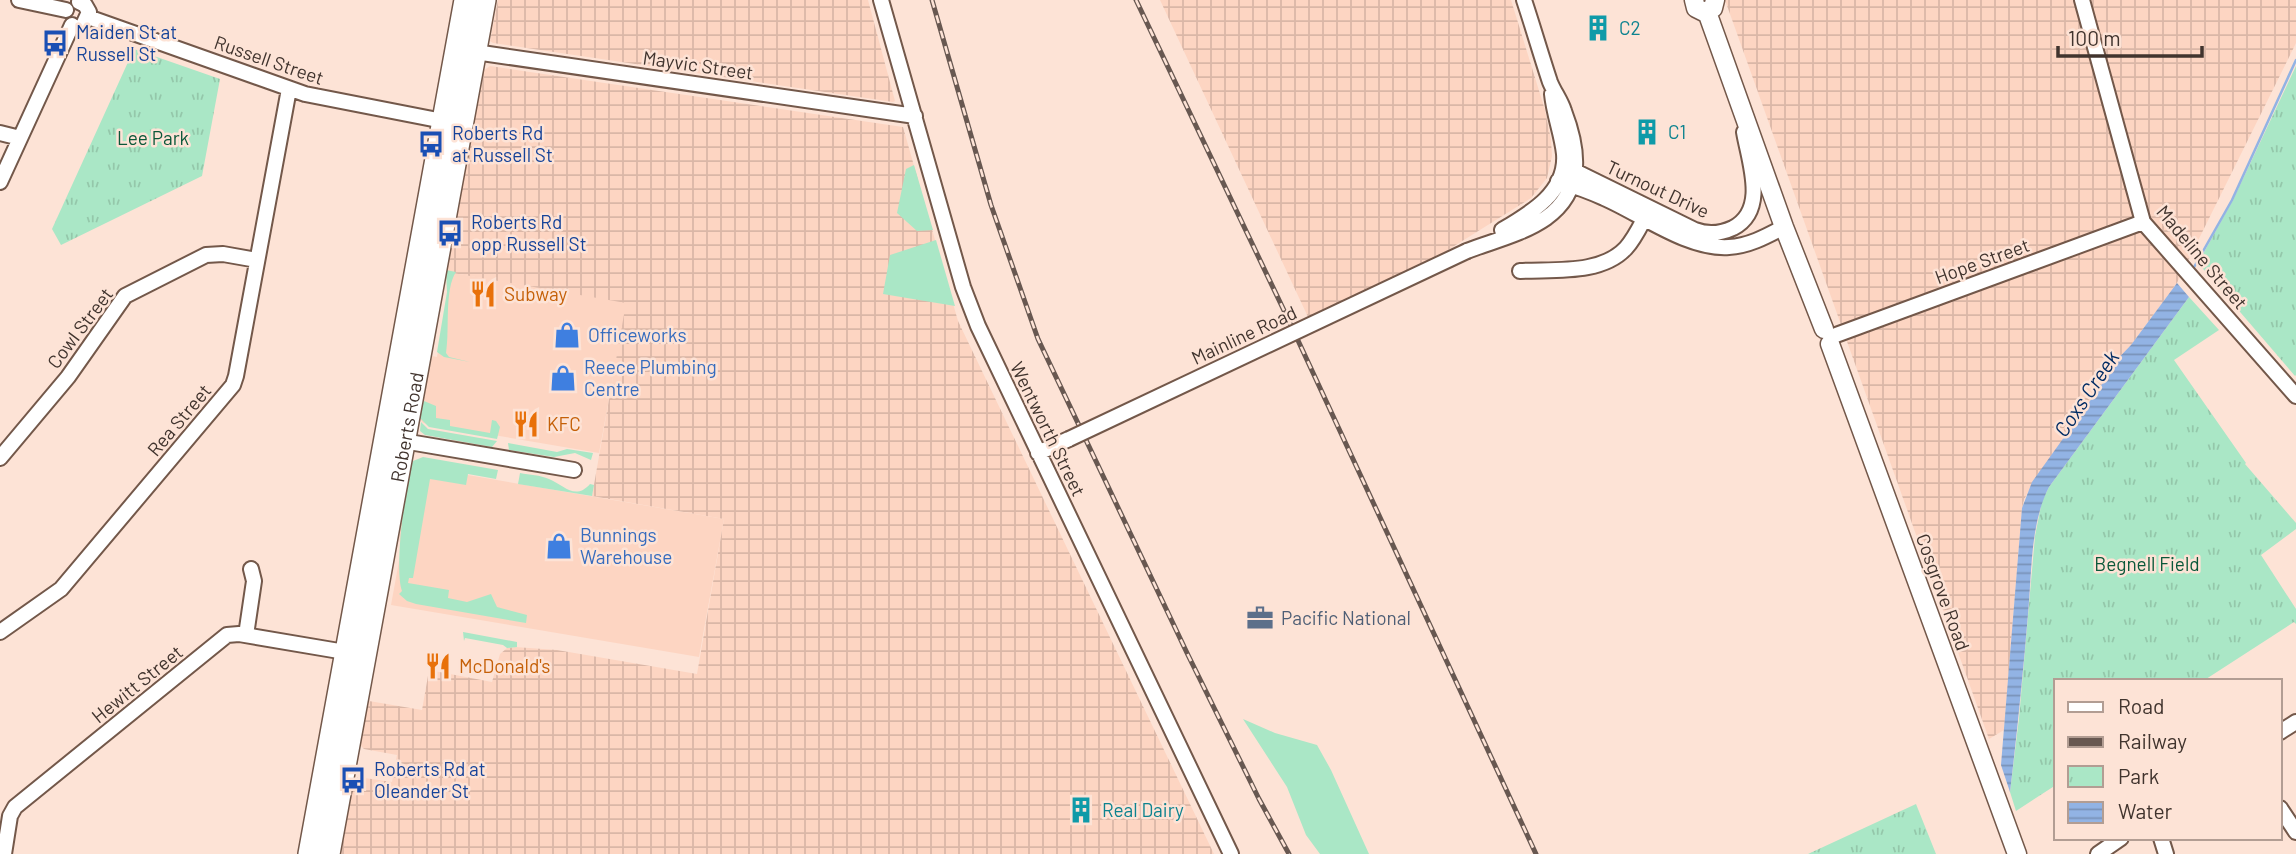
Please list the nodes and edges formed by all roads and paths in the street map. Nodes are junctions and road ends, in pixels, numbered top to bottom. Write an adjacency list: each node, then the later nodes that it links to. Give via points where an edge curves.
1 (19, 0): 7 (street)
2 (466, 0): 15 (highway, Roberts Road)
3 (485, 0): 11 (highway, Roberts Road)
4 (881, 0): 14 (street, Wentworth Street)
5 (1524, 0): 18 (street, via 1552,86)
6 (2082, 0): 21 (street, Madeline Street)
7 (74, 4): 9 (street, via 87,7); 10 (street, via 66,19)
8 (1705, 4): 13 (main road, Cosgrove Road)
9 (88, 17): 10 (street, via 80,25); 12 (street, Russell Street)
10 (72, 25): 17 (street)
11 (475, 52): 14 (street, Mayvic Street); 27 (highway, Roberts Road)
12 (289, 89): 15 (street, Russell Street); 23 (street, Rea Street)
13 (1740, 106): 20 (street, Turnout Drive, via 1755,190 1744,219 1732,229 1709,233); 22 (main road, Cosgrove Road)
14 (915, 116): 28 (street, Wentworth Street, via 971,308)
15 (443, 121): 27 (highway, Roberts Road)
16 (0, 133): 17 (street)
17 (20, 138): 19 (street)
18 (1568, 177): 20 (street, Turnout Drive, via 1605,198); 28 (street, Mainline Road, bridge, via 1542,205 1467,251)
19 (0, 182)
20 (1647, 213): 22 (street, Turnout Drive, via 1688,239 1718,247 1745,244); 24 (street, via 1628,246 1609,261 1591,267)
21 (2143, 222): 25 (street, Hope Street); 26 (street, Madeline Street)
22 (1784, 227): 25 (main road, Cosgrove Road)
23 (257, 260): 29 (street, Cowl Street, via 206,255 125,296 68,377); 32 (street, Rea Street, via 236,376 229,391 61,589)
24 (1520, 271)
25 (1830, 336): 42 (main road, Cosgrove Road)
26 (2296, 396)
27 (395, 439): 30 (street); 34 (highway, Roberts Road); 40 (highway, Roberts Road)
28 (1038, 453): 41 (street, Wentworth Street)
29 (0, 458)
30 (574, 470)
31 (251, 569): 33 (street, via 254,581)
32 (0, 632)
33 (246, 635): 34 (street, Hewitt Street); 38 (street, Hewitt Street, via 233,633 222,638 15,807)
34 (345, 652): 39 (highway, Roberts Road)
35 (2282, 811): 36 (street)
36 (2296, 832)
37 (2118, 840): 43 (street)
38 (4, 854)
39 (309, 854)
40 (329, 854)
41 (1231, 854)
42 (2017, 854)
43 (2098, 854)

